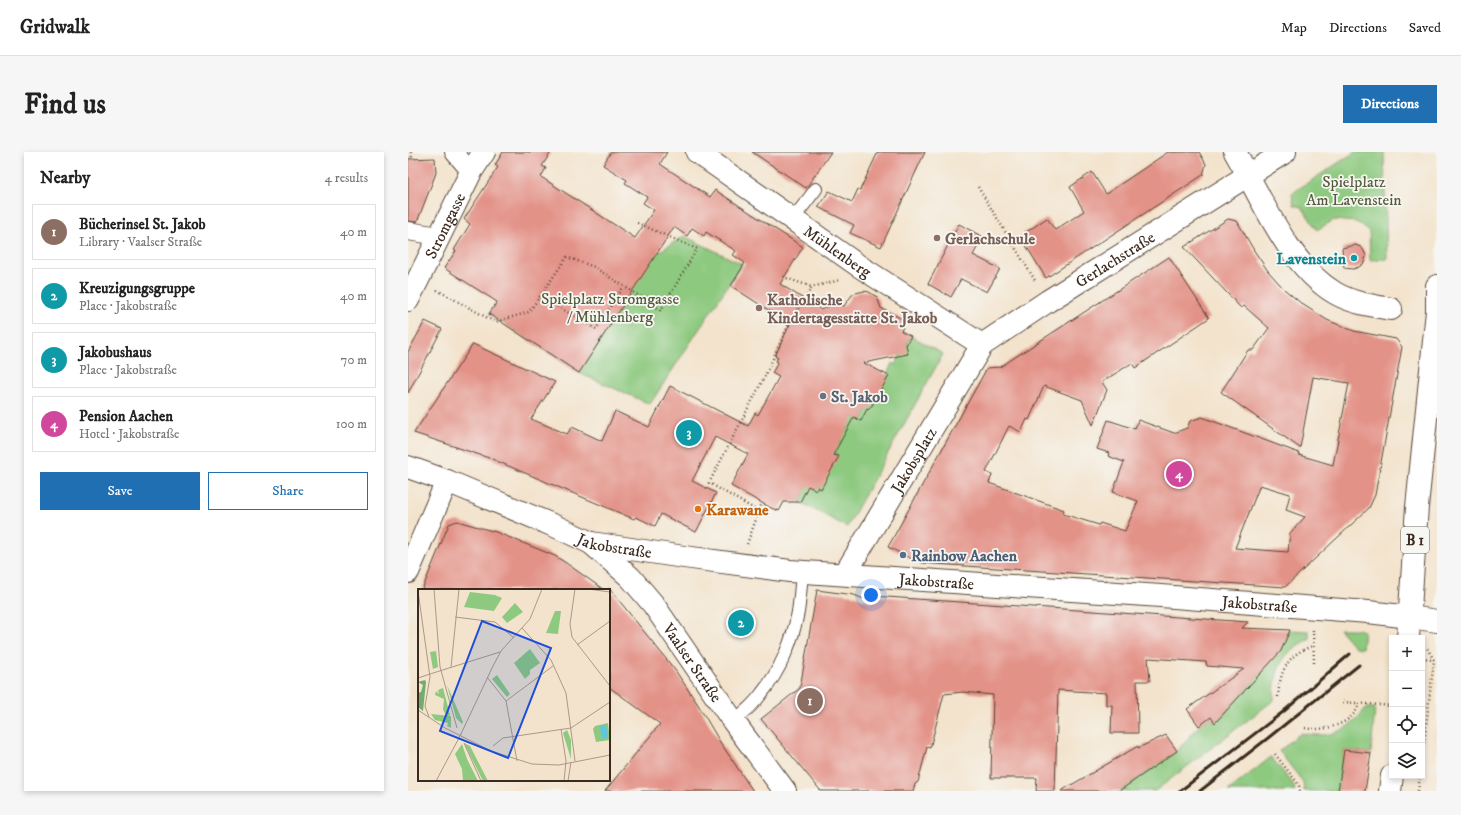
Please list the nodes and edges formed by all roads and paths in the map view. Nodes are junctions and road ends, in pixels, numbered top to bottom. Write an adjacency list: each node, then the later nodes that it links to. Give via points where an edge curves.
1 (411, 152): 7 (path)
2 (454, 152): 8 (street)
3 (484, 152): 8 (street, Stromgasse)
4 (697, 152): 12 (street, Mühlenberg)
5 (1235, 152): 9 (street)
6 (1285, 152): 9 (street, Gerlachstraße)
7 (412, 159)
8 (471, 172): 15 (street, Stromgasse)
9 (1248, 175): 24 (street, Gerlachstraße); 25 (street, via 1294,255 1317,280 1336,294 1366,305)
10 (978, 187): 24 (path)
11 (816, 189): 12 (lane)
12 (793, 219): 16 (street, Mühlenberg)
13 (635, 222): 19 (path, via 697,249 661,310)
14 (408, 231): 15 (street)
15 (439, 236): 18 (street, Stromgasse)
16 (859, 266): 21 (path, via 847,278); 26 (street, Mühlenberg)
17 (784, 277): 21 (path)
18 (418, 279): 22 (path, via 495,322 529,312); 23 (street, Stromgasse)
19 (624, 286): 22 (path, via 594,267 567,257); 22 (path, via 596,329)
20 (1437, 286): 38 (street, B 1, via 1437,311 1417,507)
21 (812, 287): 30 (path, via 788,326 709,483)
22 (540, 296)
23 (408, 300)
24 (1048, 301): 26 (street, Gerlachstraße)
25 (1391, 309)
26 (982, 345): 35 (street, Jakobsplatz)
27 (408, 467): 28 (street, Jakobstraße)
28 (447, 481): 31 (street, Jakobstraße); 33 (street)
29 (762, 503): 30 (path)
30 (758, 511): 32 (path)
31 (591, 543): 32 (street, Jakobstraße); 46 (street, Vaalser Straße, via 630,577 654,604)
32 (739, 565): 34 (street, Jakobstraße)
33 (408, 572)
34 (802, 572): 35 (street, Jakobstraße); 46 (lane, via 798,612 789,645 777,671 763,693)
35 (844, 574): 36 (street, Jakobstraße)
36 (1314, 608): 38 (street, Jakobstraße, via 1387,613); 39 (path)
37 (1437, 621): 38 (street, Jakobstraße)
38 (1409, 628)
39 (1313, 646): 41 (path); 42 (path, via 1305,648 1290,660 1281,674)
40 (1425, 659): 48 (path, via 1434,660)
41 (1314, 663)
42 (1278, 697)
43 (1343, 702): 44 (path)
44 (1359, 703): 45 (path); 47 (path, via 1355,712 1337,725 1322,730)
45 (1389, 706)
46 (733, 721): 52 (street, Vaalser Straße)
47 (1305, 728)
48 (1424, 743)
49 (1275, 754): 53 (path, via 1299,785)
50 (1392, 779): 54 (street)
51 (1420, 779): 55 (path)
52 (785, 791)
53 (1300, 791)
54 (1390, 791)
55 (1418, 791)

